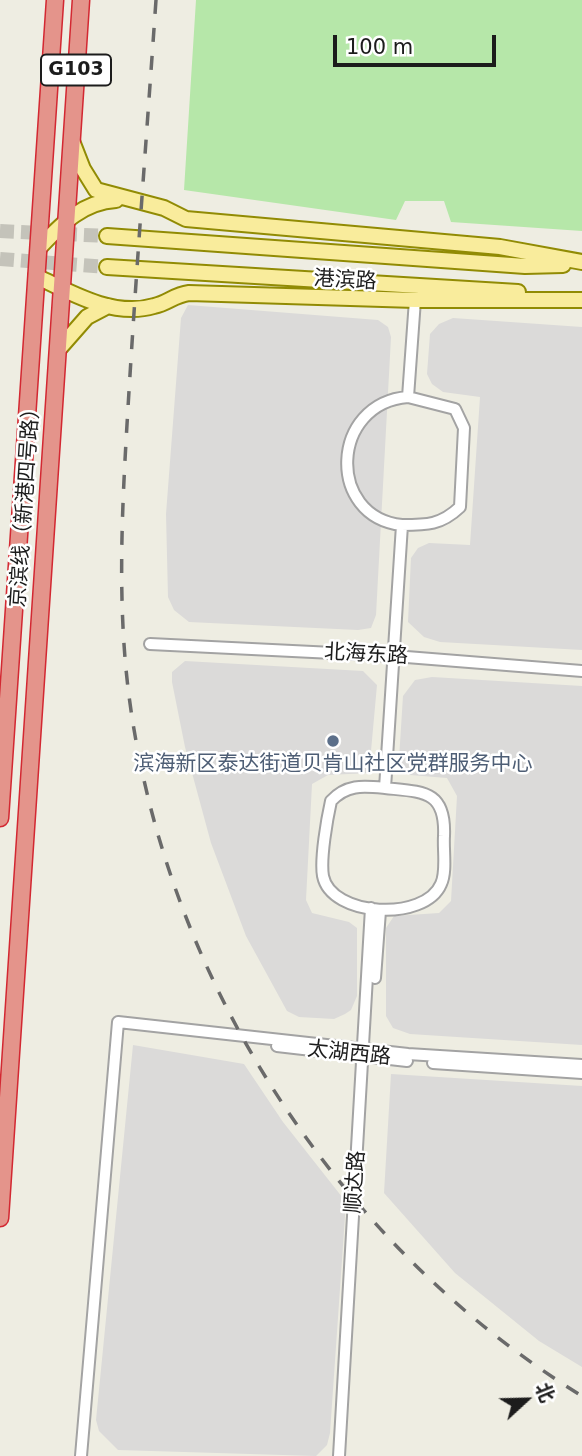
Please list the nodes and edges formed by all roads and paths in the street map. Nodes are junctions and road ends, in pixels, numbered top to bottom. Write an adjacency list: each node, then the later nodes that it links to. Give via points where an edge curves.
1 (55, 0): 7 (highway, 京滨线（新港四号路） / G103)
2 (81, 0): 3 (highway, 京滨线（新港四号路） / G103)
3 (72, 140): 4 (main road, via 96,190); 5 (highway, 京滨线（新港四号路） / G103)
4 (128, 199): 5 (main road, via 92,204); 8 (main road, via 186,219 500,247)
5 (65, 220): 7 (main road); 11 (highway, 京滨线（新港四号路） / G103)
6 (107, 236): 8 (main road, via 525,266)
7 (38, 249): 10 (highway, 京滨线（新港四号路） / G103)
8 (582, 264)
9 (107, 267): 13 (main road, 港滨路, via 492,289)
10 (36, 276): 11 (main road); 22 (highway, 京滨线（新港四号路） / G103)
11 (62, 288): 14 (main road); 15 (highway, 京滨线（新港四号路） / G103)
12 (415, 300): 13 (main road); 14 (main road, via 189,293 154,306); 16 (street)
13 (582, 300)
14 (108, 306): 15 (main road, via 87,317)
15 (58, 350): 27 (highway, 京滨线（新港四号路） / G103)
16 (408, 397): 17 (street, via 391,398 373,407 352,431 349,446 352,489 366,511 387,523); 17 (street, via 456,409 464,428 460,507 434,525)
17 (402, 525): 19 (street)
18 (150, 644): 19 (street, 北海东路)
19 (394, 656): 20 (street, 北海东路); 21 (street)
20 (582, 671)
21 (385, 788): 23 (street, via 358,785 331,801 323,877 334,894); 23 (street, via 426,792 438,803 444,818 442,883 420,904)
22 (0, 818)
23 (376, 910): 24 (street, 顺达路)
24 (368, 1052): 25 (street, 太湖西路); 26 (street, 太湖西路); 28 (street, 太湖西路, via 118,1026); 29 (street, 顺达路); 30 (street, 顺达路)
25 (582, 1065)
26 (582, 1073)
27 (0, 1219)
28 (81, 1456)
29 (339, 1456)
30 (345, 1456)

